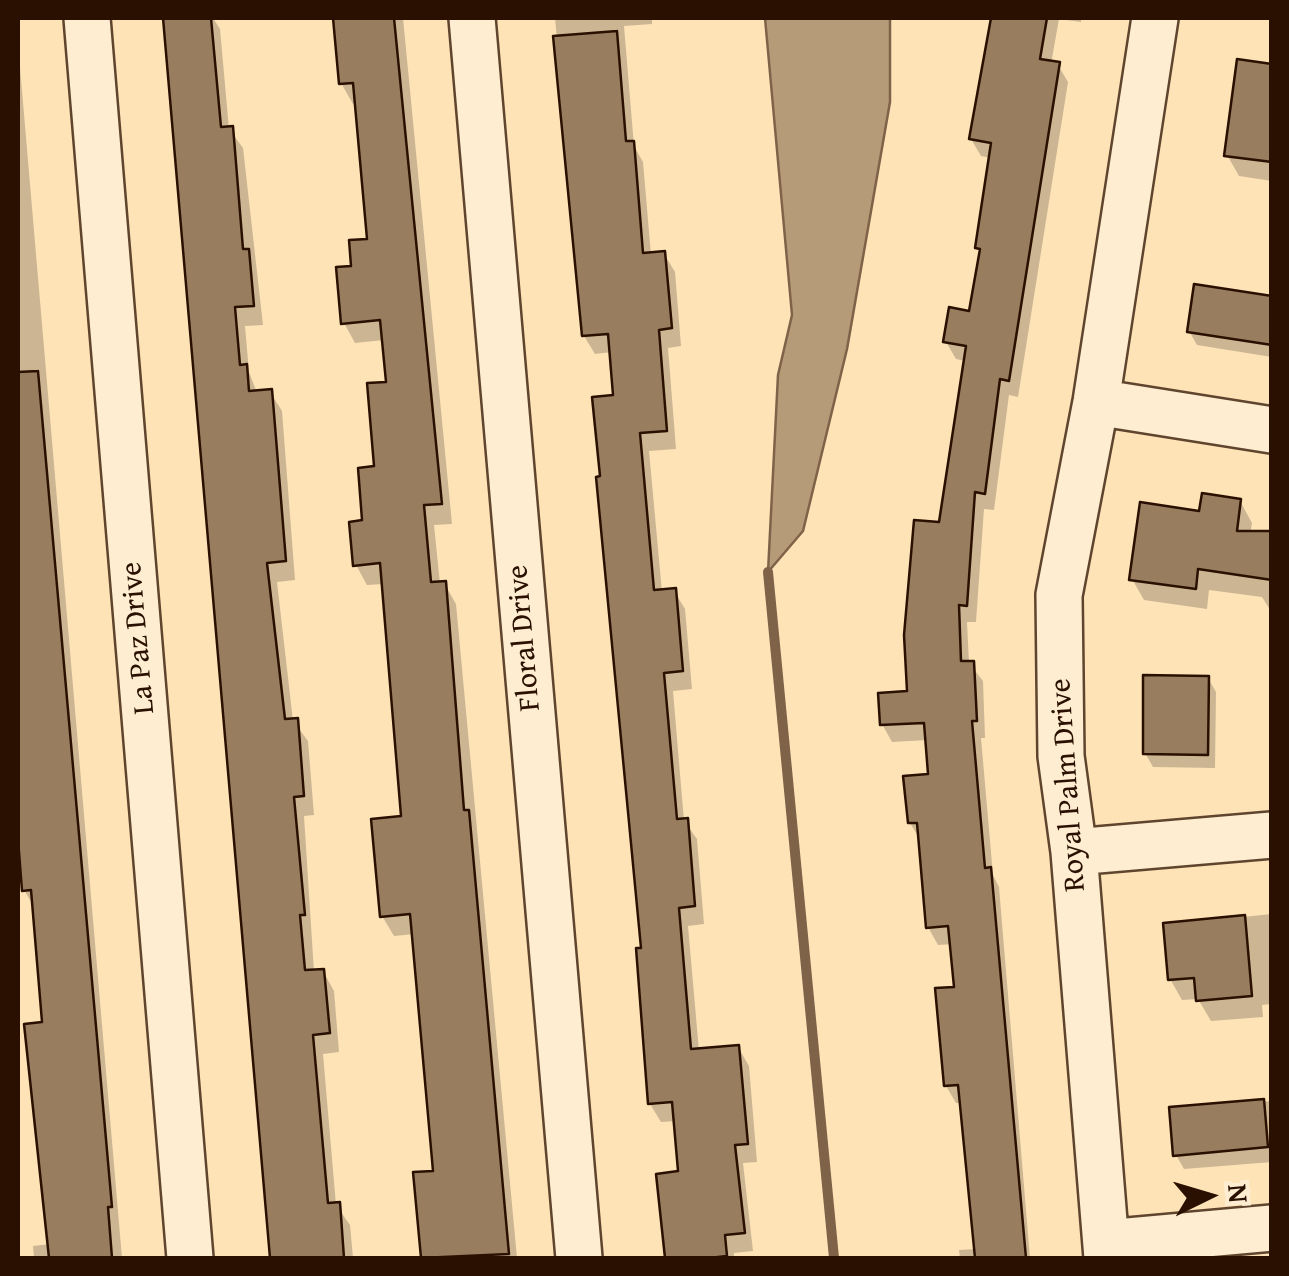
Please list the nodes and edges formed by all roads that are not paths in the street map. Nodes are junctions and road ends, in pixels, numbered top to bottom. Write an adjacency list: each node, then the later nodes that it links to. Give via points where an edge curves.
1 (87, 18): 10 (street, La Paz Drive)
2 (472, 18): 11 (street, Floral Drive)
3 (1155, 18): 4 (street, Royal Palm Drive)
4 (1096, 402): 5 (street); 7 (street, Royal Palm Drive, via 1058,595 1061,756)
5 (1272, 430)
6 (1272, 835): 7 (street)
7 (1074, 852): 9 (street, Royal Palm Drive)
8 (1272, 1228): 9 (street)
9 (1106, 1251)
10 (190, 1258)
11 (579, 1258)

